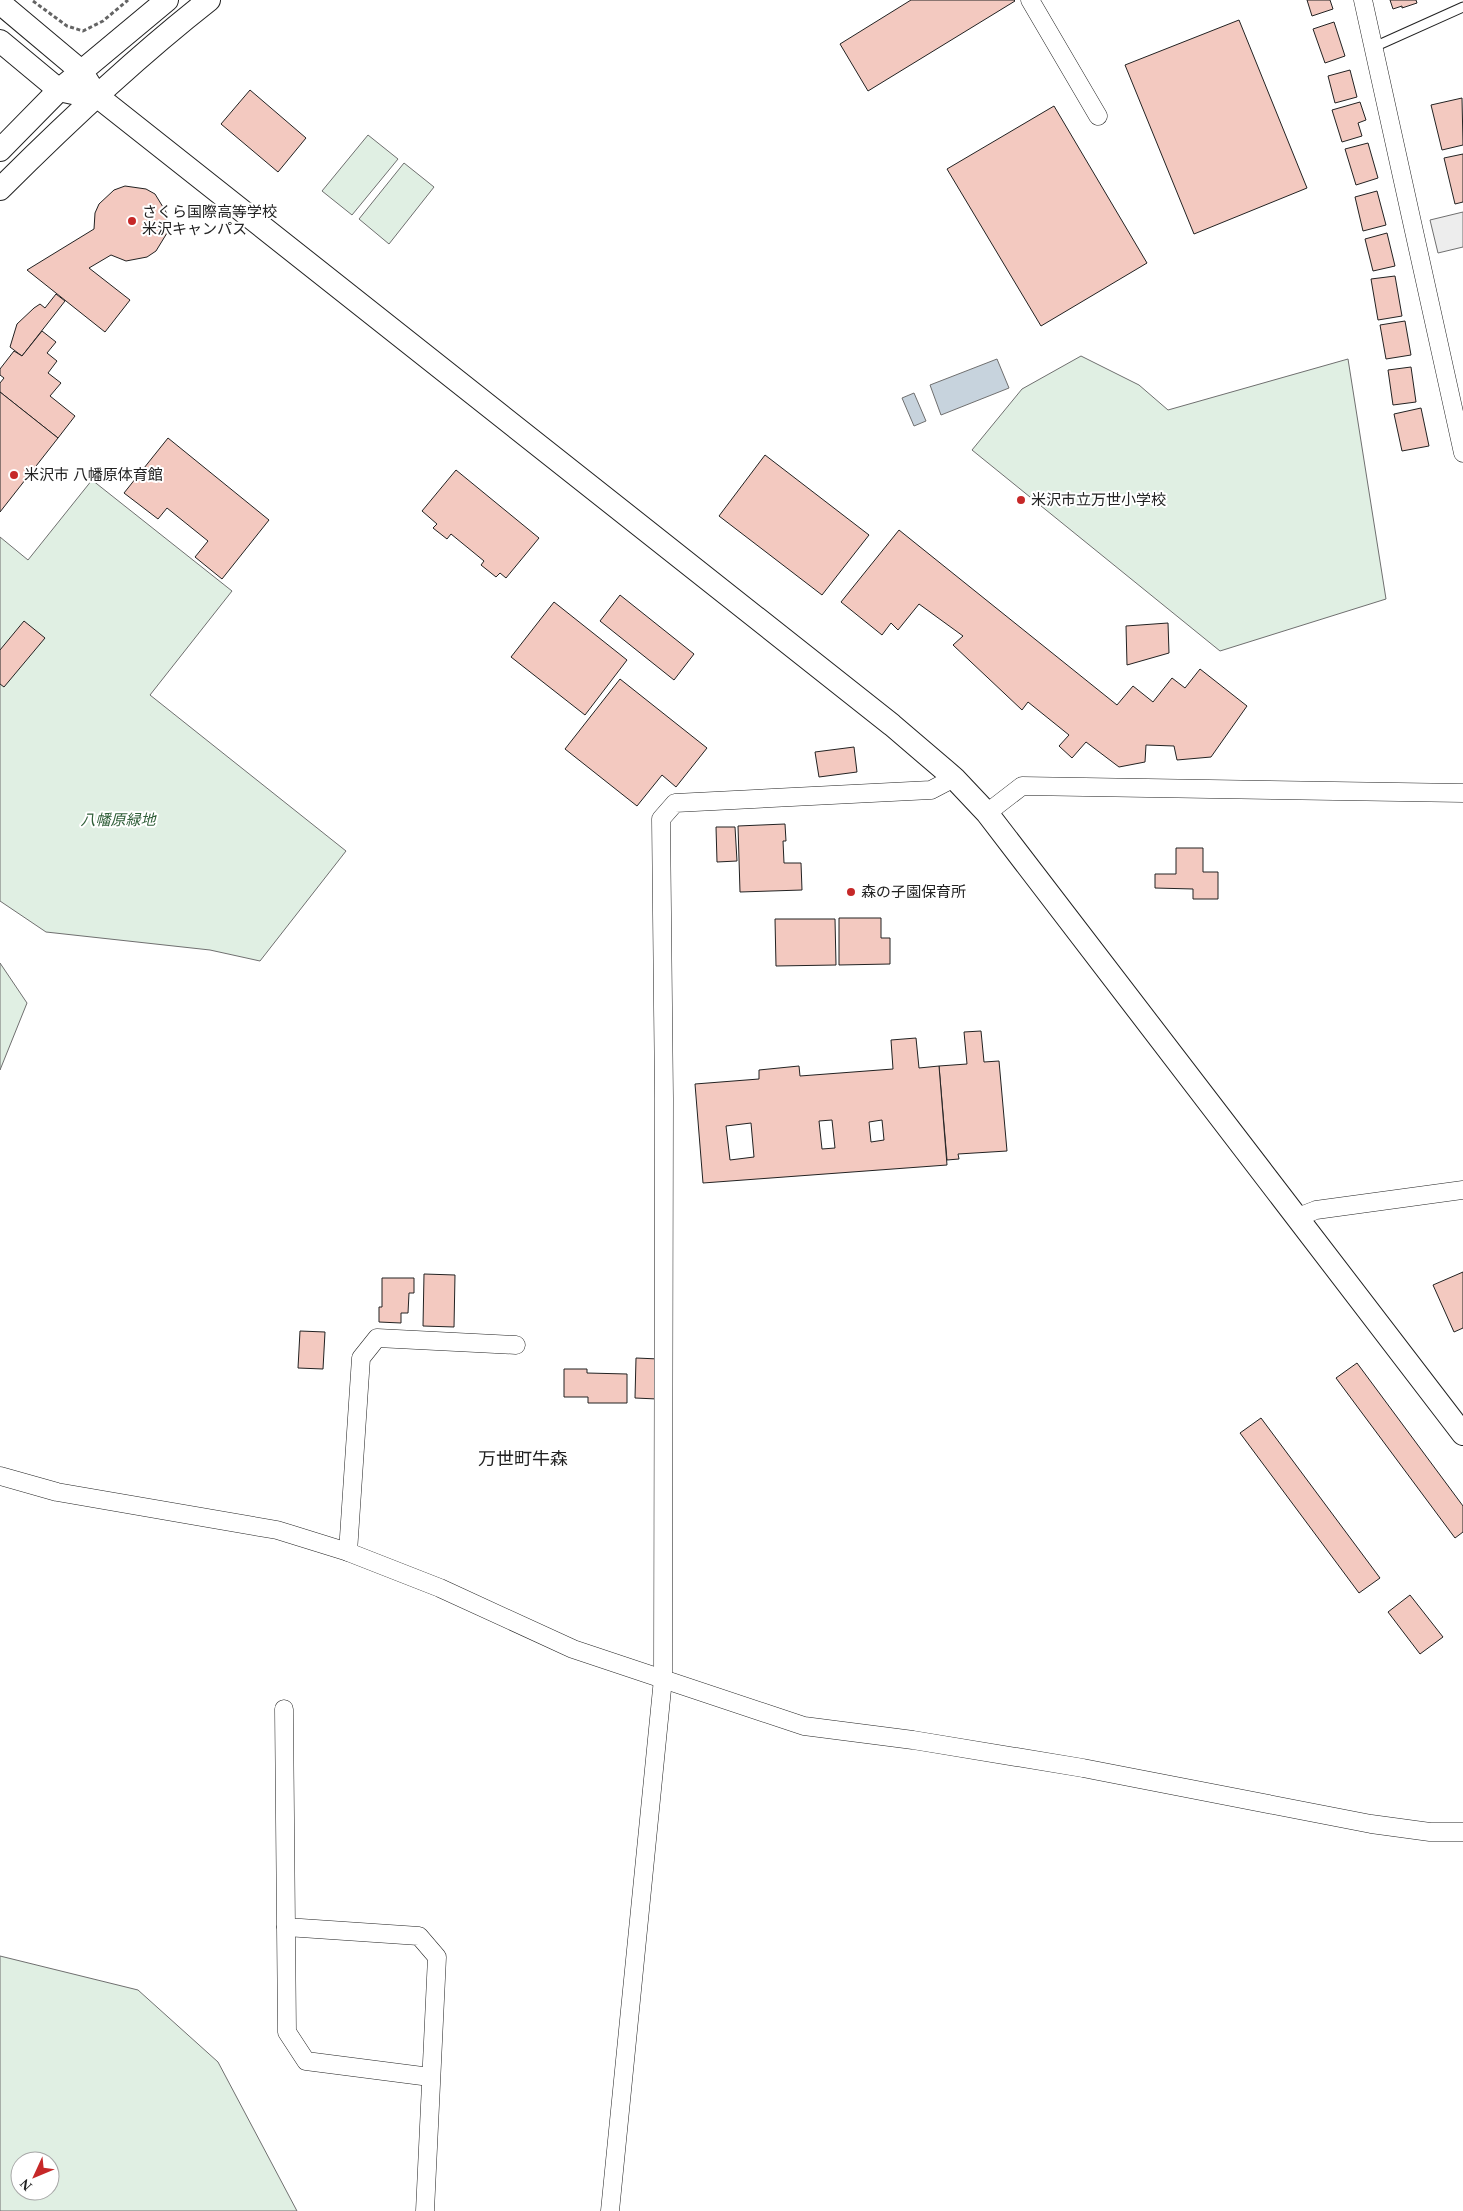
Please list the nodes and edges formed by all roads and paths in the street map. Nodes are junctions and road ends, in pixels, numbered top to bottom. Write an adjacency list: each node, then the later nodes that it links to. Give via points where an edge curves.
1 (32, 0): 2 (path, via 67,26 83,31 103,21)
2 (128, 0)
3 (167, 0): 11 (street)
4 (209, 0): 13 (street)
5 (1030, 0): 14 (street)
6 (1363, 0): 10 (street)
7 (0, 3): 11 (street)
8 (1463, 7): 10 (lane)
9 (0, 41): 12 (street)
10 (1374, 47): 17 (street)
11 (81, 71): 12 (street); 13 (street)
12 (59, 90): 13 (street); 15 (street)
13 (97, 96): 16 (street); 18 (street, via 892,724)
14 (1098, 116)
15 (0, 150)
16 (0, 190)
17 (1463, 453)
18 (954, 778): 20 (street); 27 (street, via 931,790 675,803 660,819 664,1098)
19 (1463, 793): 20 (street, via 1022,786)
20 (987, 813): 22 (street)
21 (1463, 1190): 22 (street, via 1316,1210)
22 (1298, 1217): 24 (street)
23 (516, 1345): 26 (street, via 377,1338 366,1351 361,1358)
24 (1463, 1434)
25 (0, 1476): 26 (street, via 57,1492 277,1530)
26 (348, 1552): 27 (street, via 440,1588 573,1649)
27 (663, 1679): 29 (street, via 804,1726 913,1740 1074,1767 1371,1824 1430,1832); 33 (street)
28 (284, 1709): 30 (street)
29 (1463, 1832)
30 (286, 1927): 31 (street, via 287,2032 306,2060); 31 (street, via 419,1936 437,1957)
31 (430, 2078): 32 (street)
32 (425, 2211)
33 (610, 2211)

